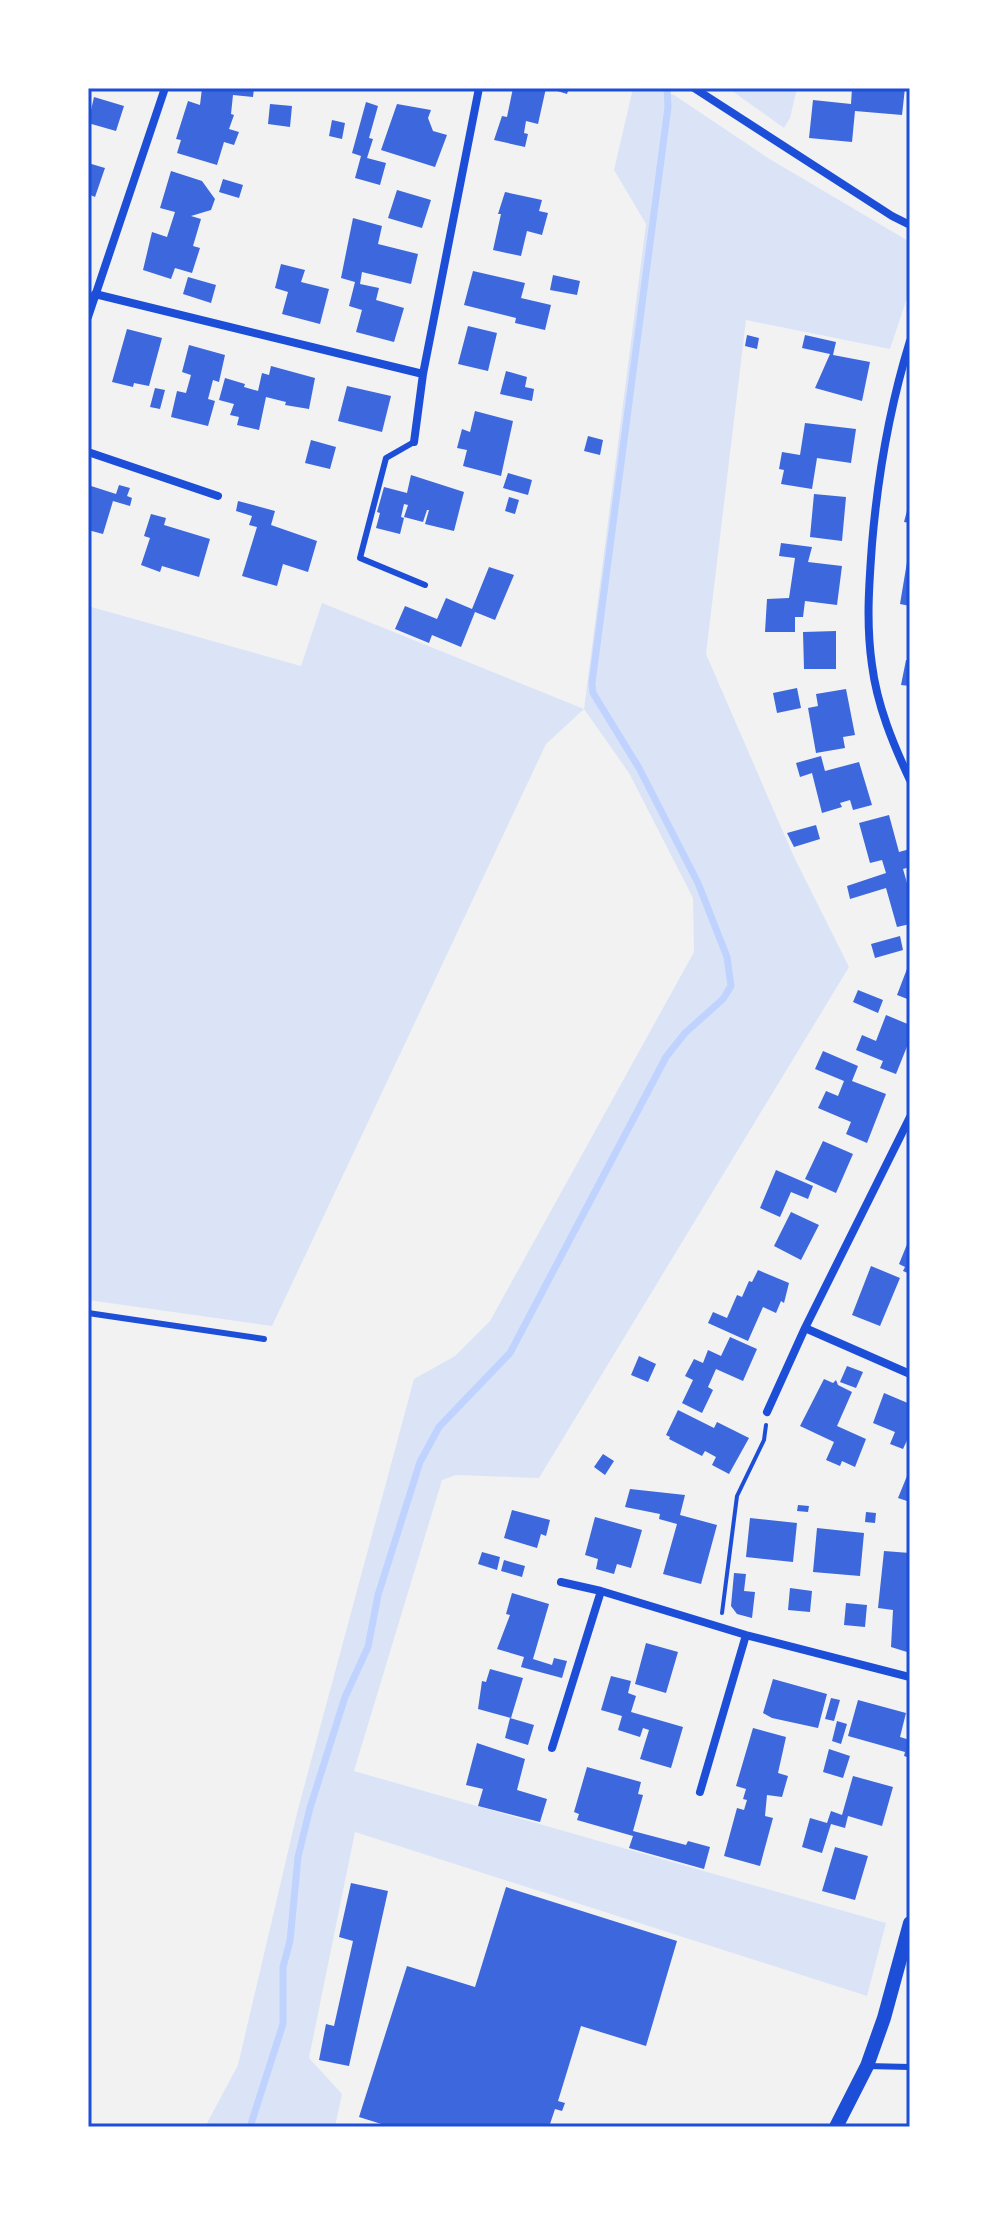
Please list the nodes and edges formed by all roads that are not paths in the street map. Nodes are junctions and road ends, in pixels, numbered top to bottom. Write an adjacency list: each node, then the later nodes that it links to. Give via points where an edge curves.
1 (165, 88): 5 (street)
2 (479, 88): 8 (street)
3 (694, 88): 4 (street)
4 (910, 225)
5 (95, 294): 6 (street); 8 (street)
6 (88, 317)
7 (910, 341): 13 (street, via 892,398 877,482 866,613 872,668 890,737)
8 (423, 374): 9 (street)
9 (414, 442): 12 (lane, via 386,458 360,558)
10 (88, 452): 11 (street)
11 (218, 496)
12 (425, 585)
13 (910, 780)
14 (910, 1117): 16 (street)
15 (88, 1313): 17 (lane)
16 (805, 1328): 18 (street); 19 (street)
17 (264, 1339)
18 (910, 1374)
19 (767, 1412)
20 (561, 1582): 21 (street)
21 (601, 1591): 22 (street); 24 (street)
22 (746, 1635): 23 (street); 25 (street)
23 (910, 1677)
24 (552, 1748)
25 (700, 1792)
26 (910, 1923): 27 (street)
27 (867, 2066): 28 (lane); 29 (street)
28 (910, 2067)
29 (836, 2127)

